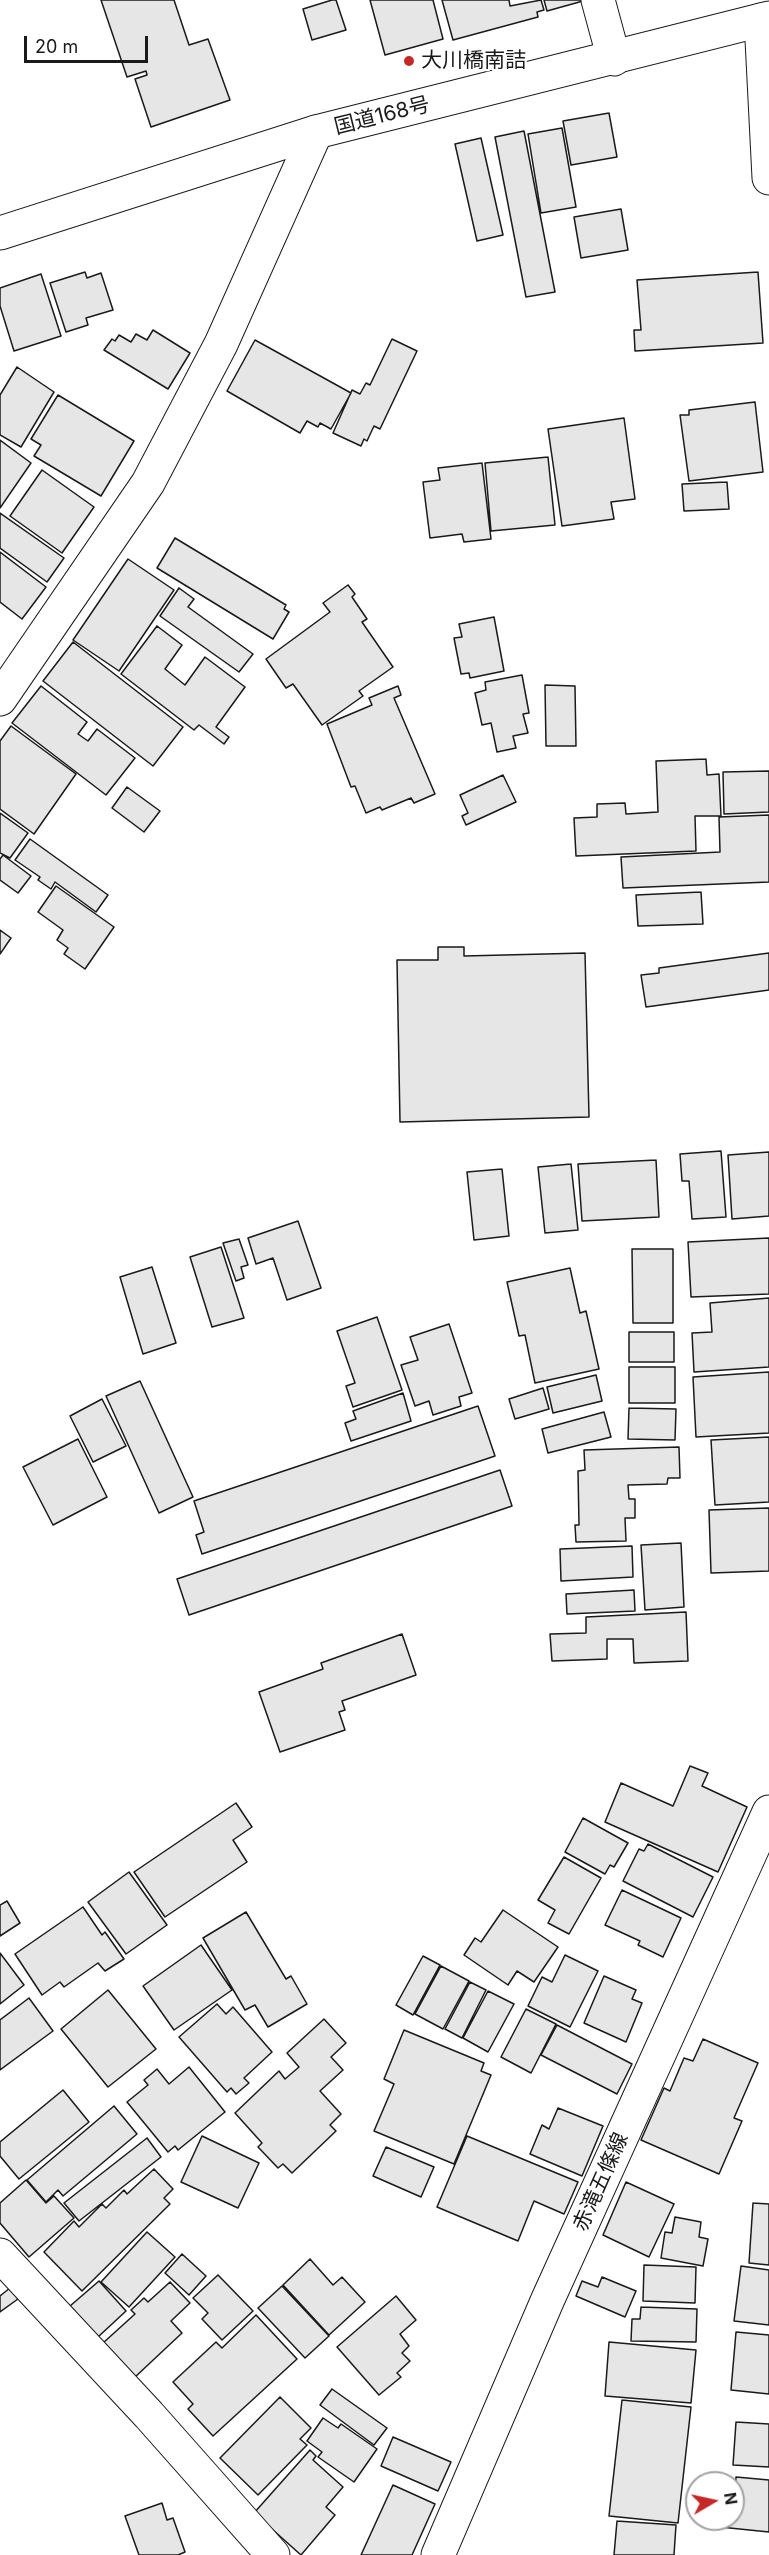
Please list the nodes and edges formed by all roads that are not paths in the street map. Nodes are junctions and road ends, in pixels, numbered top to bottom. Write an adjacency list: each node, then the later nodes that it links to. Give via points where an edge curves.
1 (598, 0): 3 (main road)
2 (765, 19): 3 (main road, 国道168号); 5 (main road)
3 (614, 59): 4 (main road, 国道168号)
4 (316, 132): 6 (main road, 国道168号); 7 (main road, via 221,344 148,483)
5 (769, 178)
6 (0, 233)
7 (0, 699)
8 (769, 1812): 11 (main road, 赤滝五條線, via 548,2299)
9 (0, 2255): 10 (main road)
10 (273, 2555)
11 (438, 2555)

